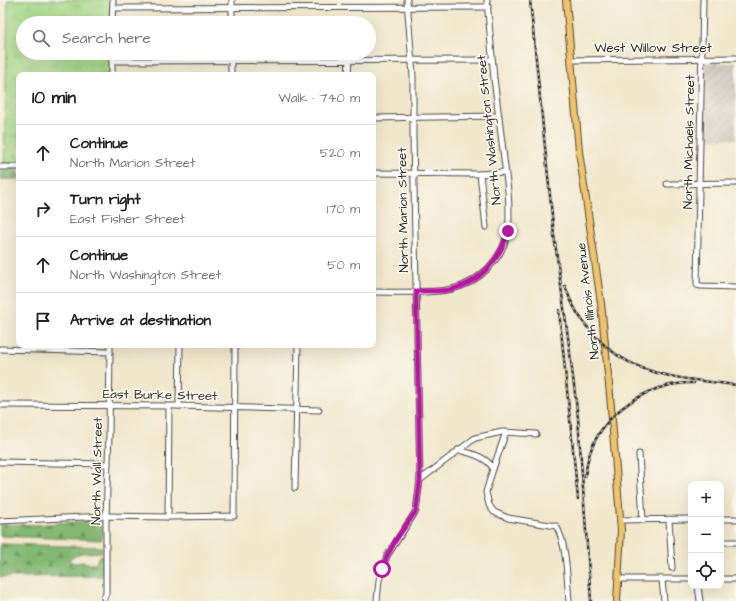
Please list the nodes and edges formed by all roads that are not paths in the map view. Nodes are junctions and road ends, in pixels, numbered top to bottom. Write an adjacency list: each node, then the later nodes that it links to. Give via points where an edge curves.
1 (113, 0): 9 (street)
2 (232, 0): 10 (street)
3 (407, 0): 7 (street, North Marion Street)
4 (487, 0): 8 (street, North Washington Street)
5 (566, 0): 20 (main road, North Illinois Avenue)
6 (704, 0): 15 (street, North Michaels Street)
7 (408, 7): 8 (street); 10 (street); 14 (street, North Marion Street)
8 (488, 7): 19 (street, North Washington Street)
9 (113, 8): 10 (street); 11 (street)
10 (232, 8): 12 (street)
11 (112, 16)
12 (232, 16)
13 (736, 58): 15 (street, West Willow Street)
14 (412, 59): 18 (street); 19 (street); 27 (street, North Marion Street)
15 (702, 59): 20 (street, West Willow Street); 34 (street, North Michaels Street)
16 (231, 60): 17 (street); 21 (street); 23 (street)
17 (349, 60): 24 (street)
18 (376, 60)
19 (492, 60): 25 (street, North Washington Street)
20 (571, 60): 68 (main road, North Illinois Avenue, via 579,151 602,310)
21 (112, 61): 22 (street)
22 (112, 72)
23 (231, 72)
24 (348, 72)
25 (499, 116): 27 (street); 30 (street, North Washington Street)
26 (376, 118): 27 (street)
27 (412, 118): 32 (street, North Marion Street)
28 (0, 167): 29 (street)
29 (16, 167)
30 (505, 172): 33 (street); 39 (street, North Washington Street, via 509,209 508,231 498,255 488,268 467,284 453,289)
31 (376, 173): 32 (street)
32 (414, 173): 33 (street); 39 (street, North Marion Street)
33 (480, 174): 37 (street)
34 (699, 183): 35 (street); 36 (street); 38 (street, North Michaels Street, via 698,285)
35 (736, 183)
36 (667, 184)
37 (486, 226)
38 (736, 287)
39 (416, 291): 40 (street, North Washington Street); 61 (street, North Marion Street)
40 (376, 292)
41 (110, 348): 46 (street, North Wall Street)
42 (180, 348): 49 (street)
43 (235, 348): 51 (street)
44 (298, 348): 52 (street)
45 (0, 349): 46 (street)
46 (110, 352): 48 (street, North Wall Street)
47 (0, 405): 48 (street, East Burke Street)
48 (109, 405): 50 (street, East Burke Street); 59 (street, North Wall Street)
49 (179, 406): 50 (street, East Burke Street); 51 (street, East Burke Street)
50 (169, 407): 64 (street)
51 (236, 408): 52 (street, East Burke Street); 64 (street, via 234,516)
52 (297, 409): 53 (street, East Burke Street); 62 (street)
53 (319, 410)
54 (506, 432): 55 (street); 56 (street, via 475,438); 60 (street)
55 (536, 434)
56 (458, 450): 60 (street, via 477,455 491,464); 61 (street)
57 (639, 454): 69 (street)
58 (0, 462): 59 (street)
59 (108, 464): 63 (street, North Wall Street)
60 (493, 469): 83 (street, via 486,492 489,506 494,512 508,518 556,526 560,532)
61 (420, 480): 82 (street, North Marion Street, via 416,511 387,556 379,580)
62 (295, 488)
63 (106, 516): 64 (street); 71 (street); 81 (street, North Wall Street)
64 (168, 517)
65 (688, 519): 70 (street)
66 (724, 519): 67 (street)
67 (736, 519)
68 (620, 520): 69 (street); 75 (main road, North Illinois Avenue)
69 (643, 520): 70 (street)
70 (669, 520): 74 (street)
71 (0, 521)
72 (724, 542): 73 (street)
73 (736, 542)
74 (672, 568)
75 (619, 579): 76 (street); 84 (main road, North Illinois Avenue)
76 (662, 579): 77 (street); 85 (street)
77 (688, 579)
78 (724, 579): 79 (street)
79 (736, 579)
80 (698, 589): 86 (street)
81 (104, 598)
82 (377, 601)
83 (569, 601)
84 (617, 601)
85 (664, 601)
86 (700, 601)

